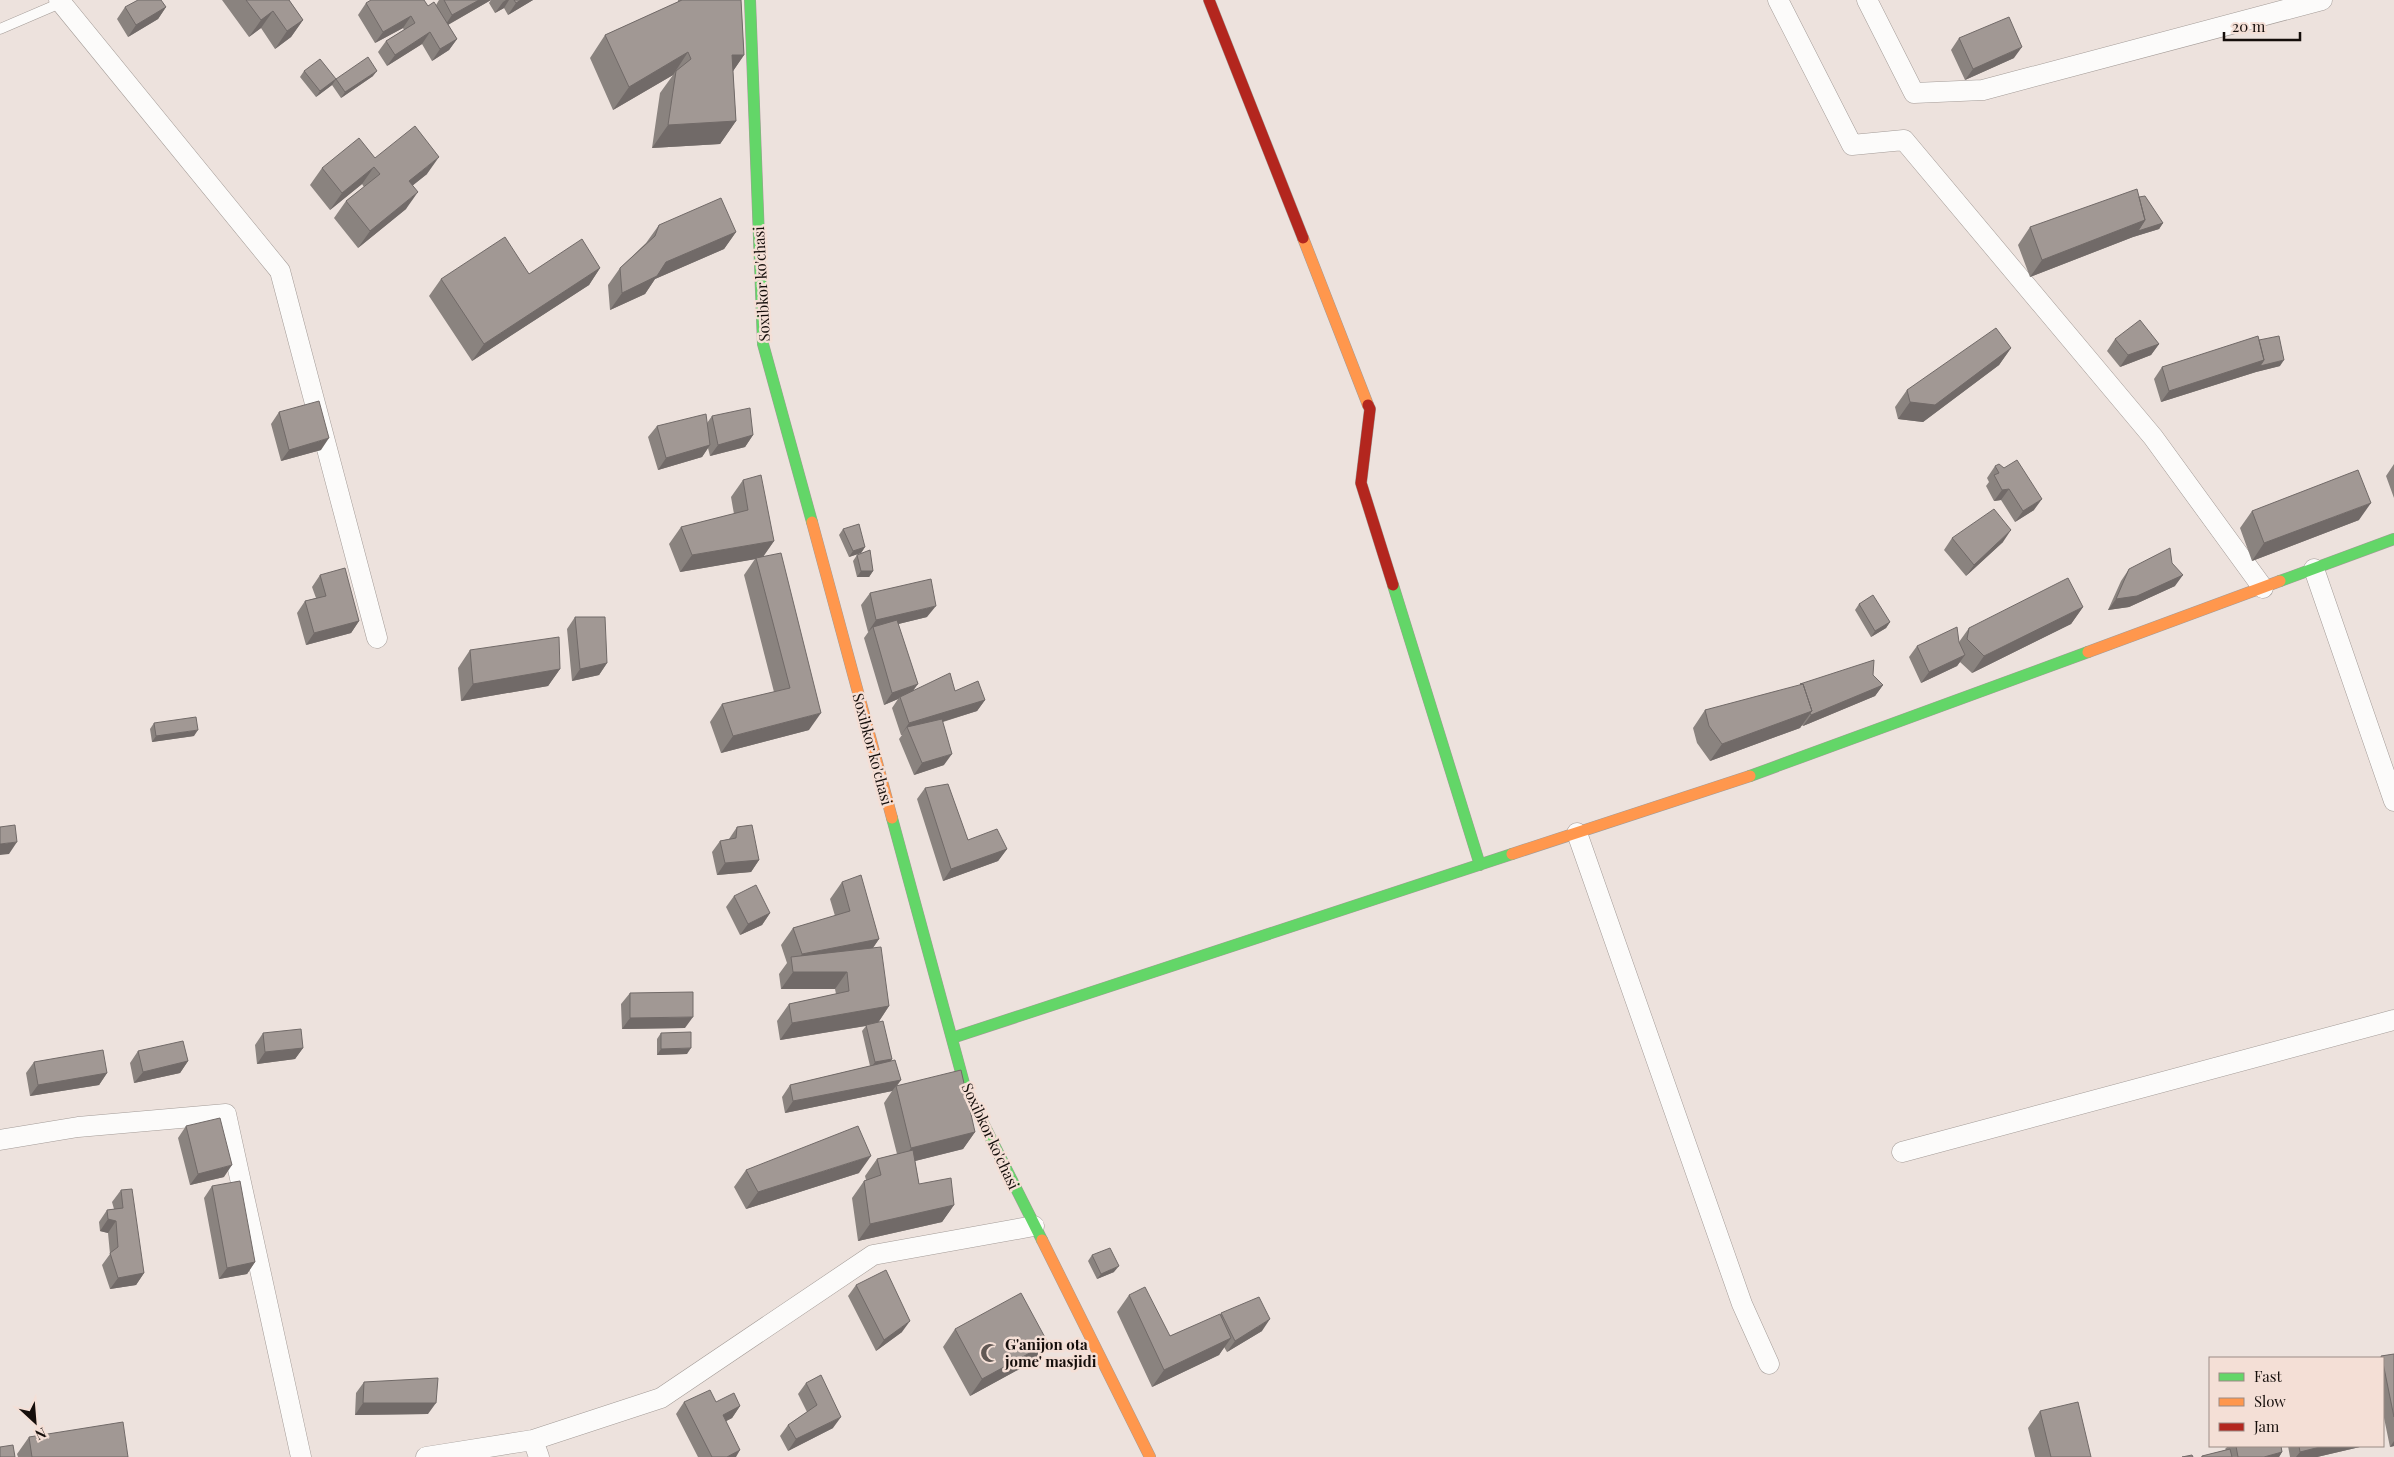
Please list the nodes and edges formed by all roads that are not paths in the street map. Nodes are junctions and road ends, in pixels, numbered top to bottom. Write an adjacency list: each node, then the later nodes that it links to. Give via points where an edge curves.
1 (750, 0): 16 (street, Soxibkor ko'chasi, via 763,344)
2 (1209, 0): 14 (street, via 1370,410 1362,483)
3 (1778, 0): 10 (street, via 1852,144 1904,140 2153,437)
4 (1867, 0): 5 (street, via 1914,93 1983,90)
5 (2322, 0)
6 (64, 1): 7 (lane); 11 (street, via 280,271)
7 (0, 29)
8 (2394, 539): 9 (street)
9 (2314, 569): 10 (street); 12 (street)
10 (2263, 588): 13 (street, via 1775,768)
11 (377, 638)
12 (2394, 800)
13 (1577, 834): 14 (street); 20 (street, via 1742,1304)
14 (1480, 865): 16 (street)
15 (2394, 1020): 18 (street)
16 (952, 1038): 19 (street, Soxibkor ko'chasi, via 965,1087)
17 (0, 1140): 22 (street, via 78,1127 226,1114)
18 (1902, 1152)
19 (1034, 1226): 21 (street, via 873,1255 661,1398); 24 (street, Soxibkor ko'chasi)
20 (1769, 1364)
21 (536, 1448): 23 (street)
22 (301, 1457)
23 (426, 1457)
24 (1150, 1457)

